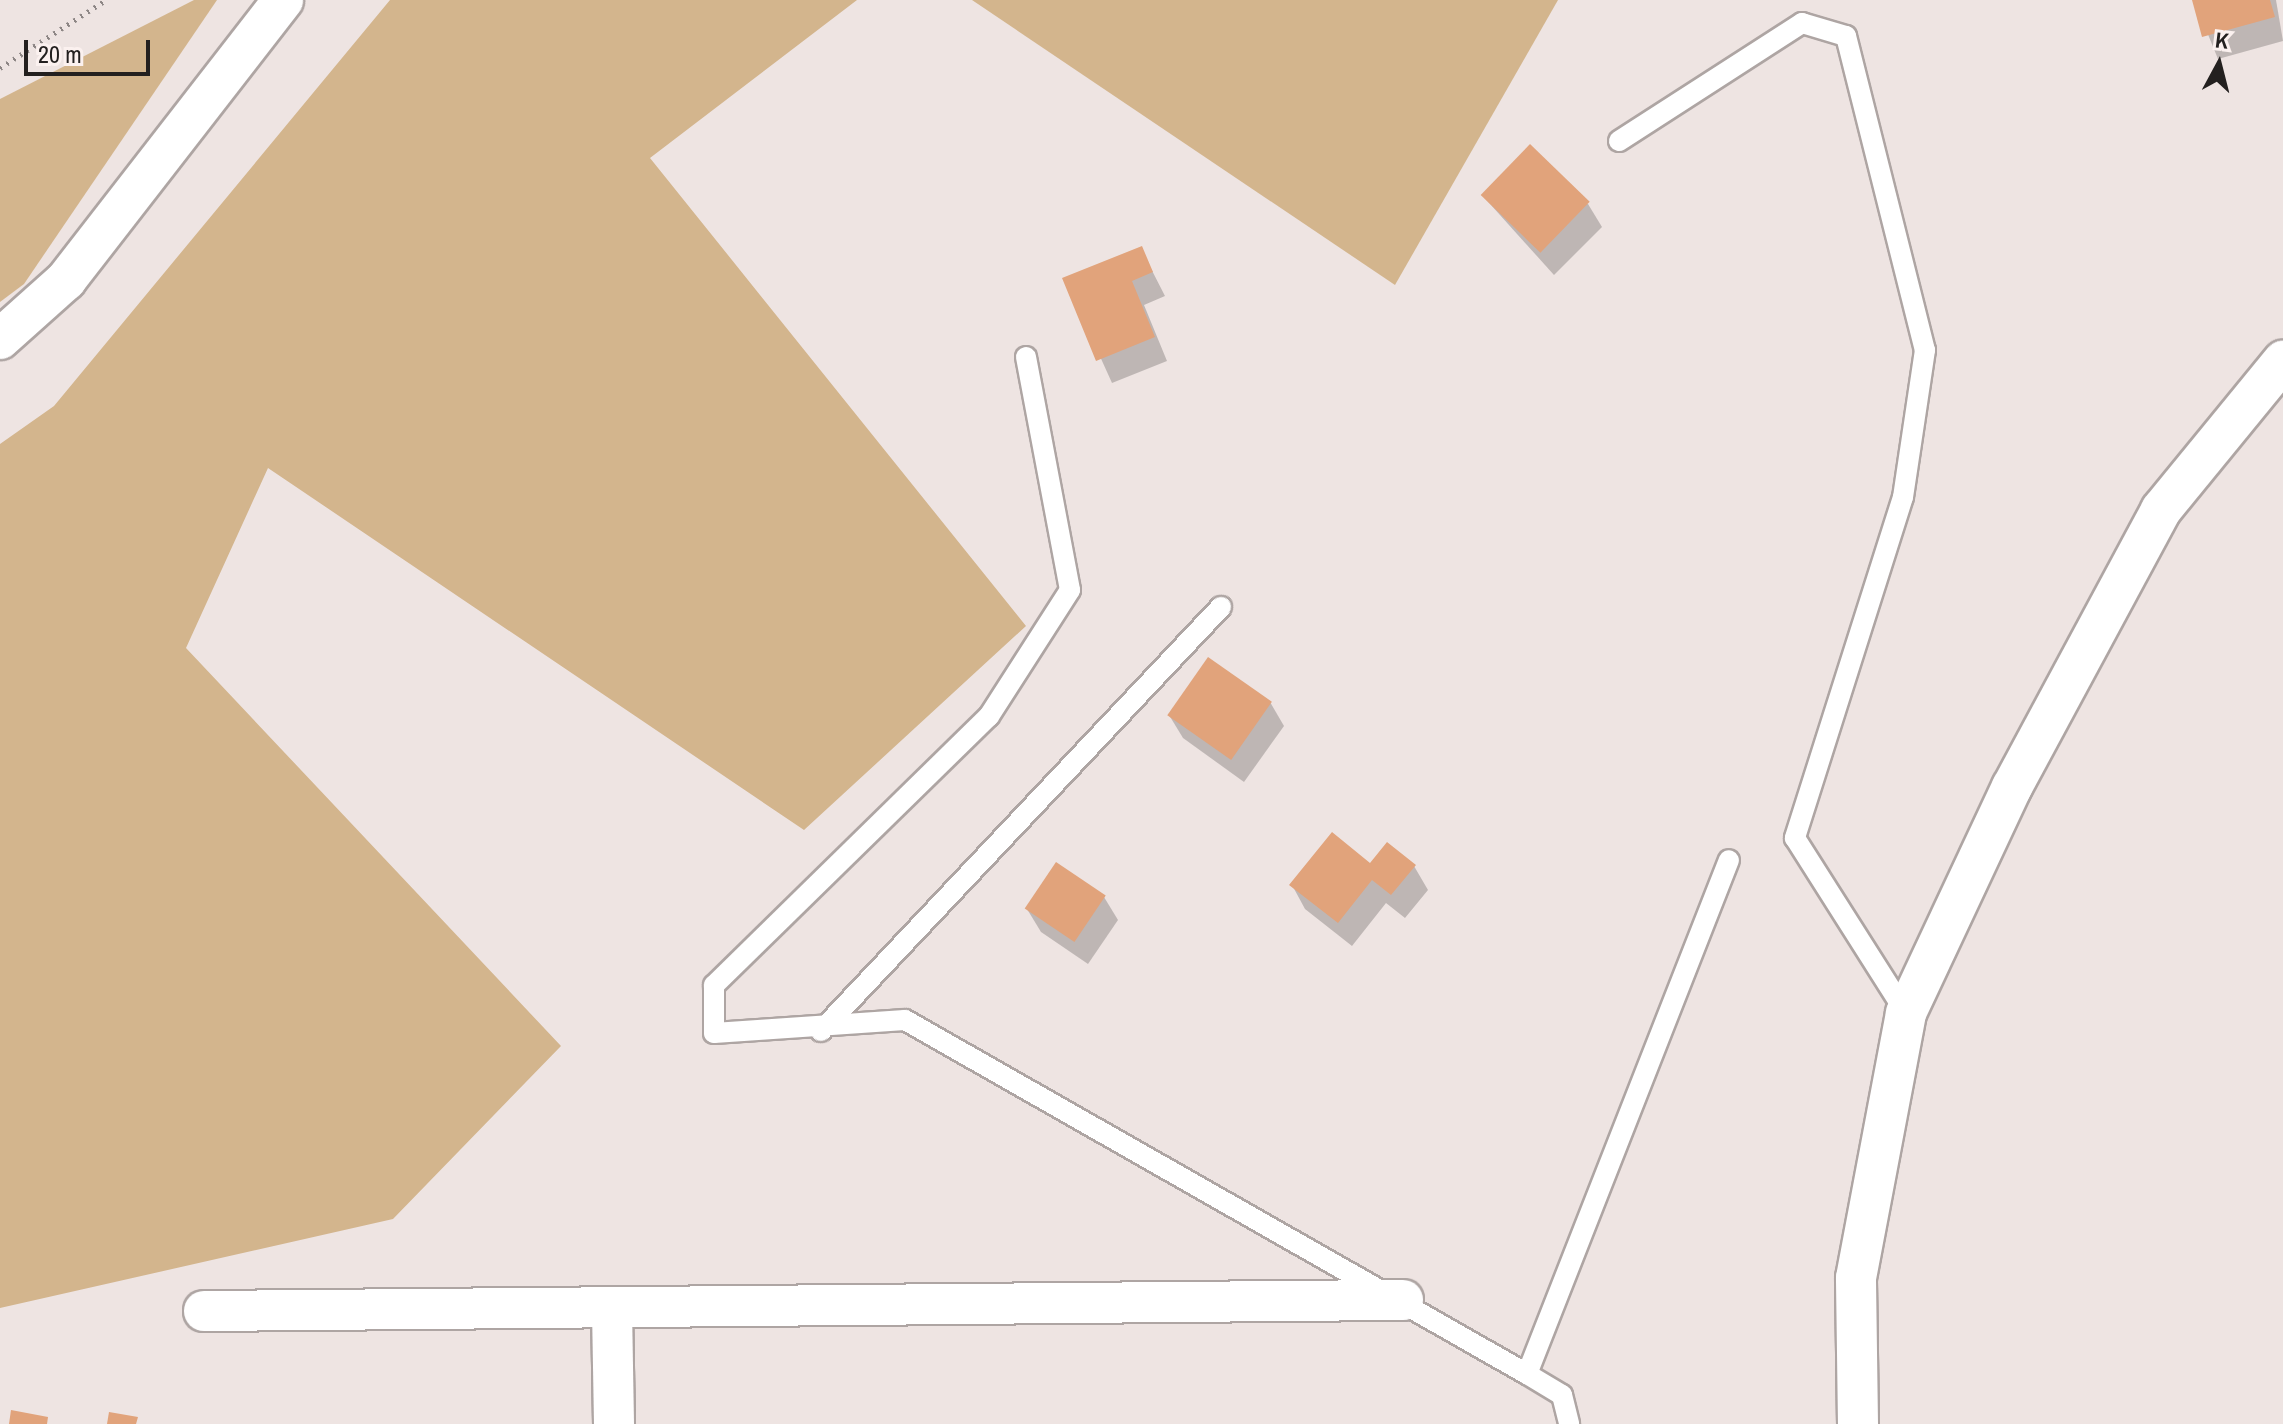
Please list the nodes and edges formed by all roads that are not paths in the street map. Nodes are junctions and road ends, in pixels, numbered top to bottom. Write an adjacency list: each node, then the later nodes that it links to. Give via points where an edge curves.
1 (283, 0): 3 (street, via 66,280)
2 (1619, 141): 8 (lane, via 1802,23 1846,36 1925,350 1903,497 1795,838)
3 (0, 339)
4 (1026, 357): 9 (lane, via 1070,590 989,716 714,985 714,1033)
5 (2283, 361): 8 (street, via 2161,510 2012,787)
6 (1221, 607): 9 (lane)
7 (1729, 860): 13 (lane)
8 (1906, 1013): 16 (street, via 1856,1278)
9 (821, 1031): 10 (lane, via 905,1020)
10 (1403, 1300): 11 (street); 13 (lane)
11 (612, 1309): 12 (street); 14 (street)
12 (204, 1311)
13 (1527, 1374): 15 (lane, via 1562,1395)
14 (614, 1424)
15 (1569, 1424)
16 (1858, 1424)

